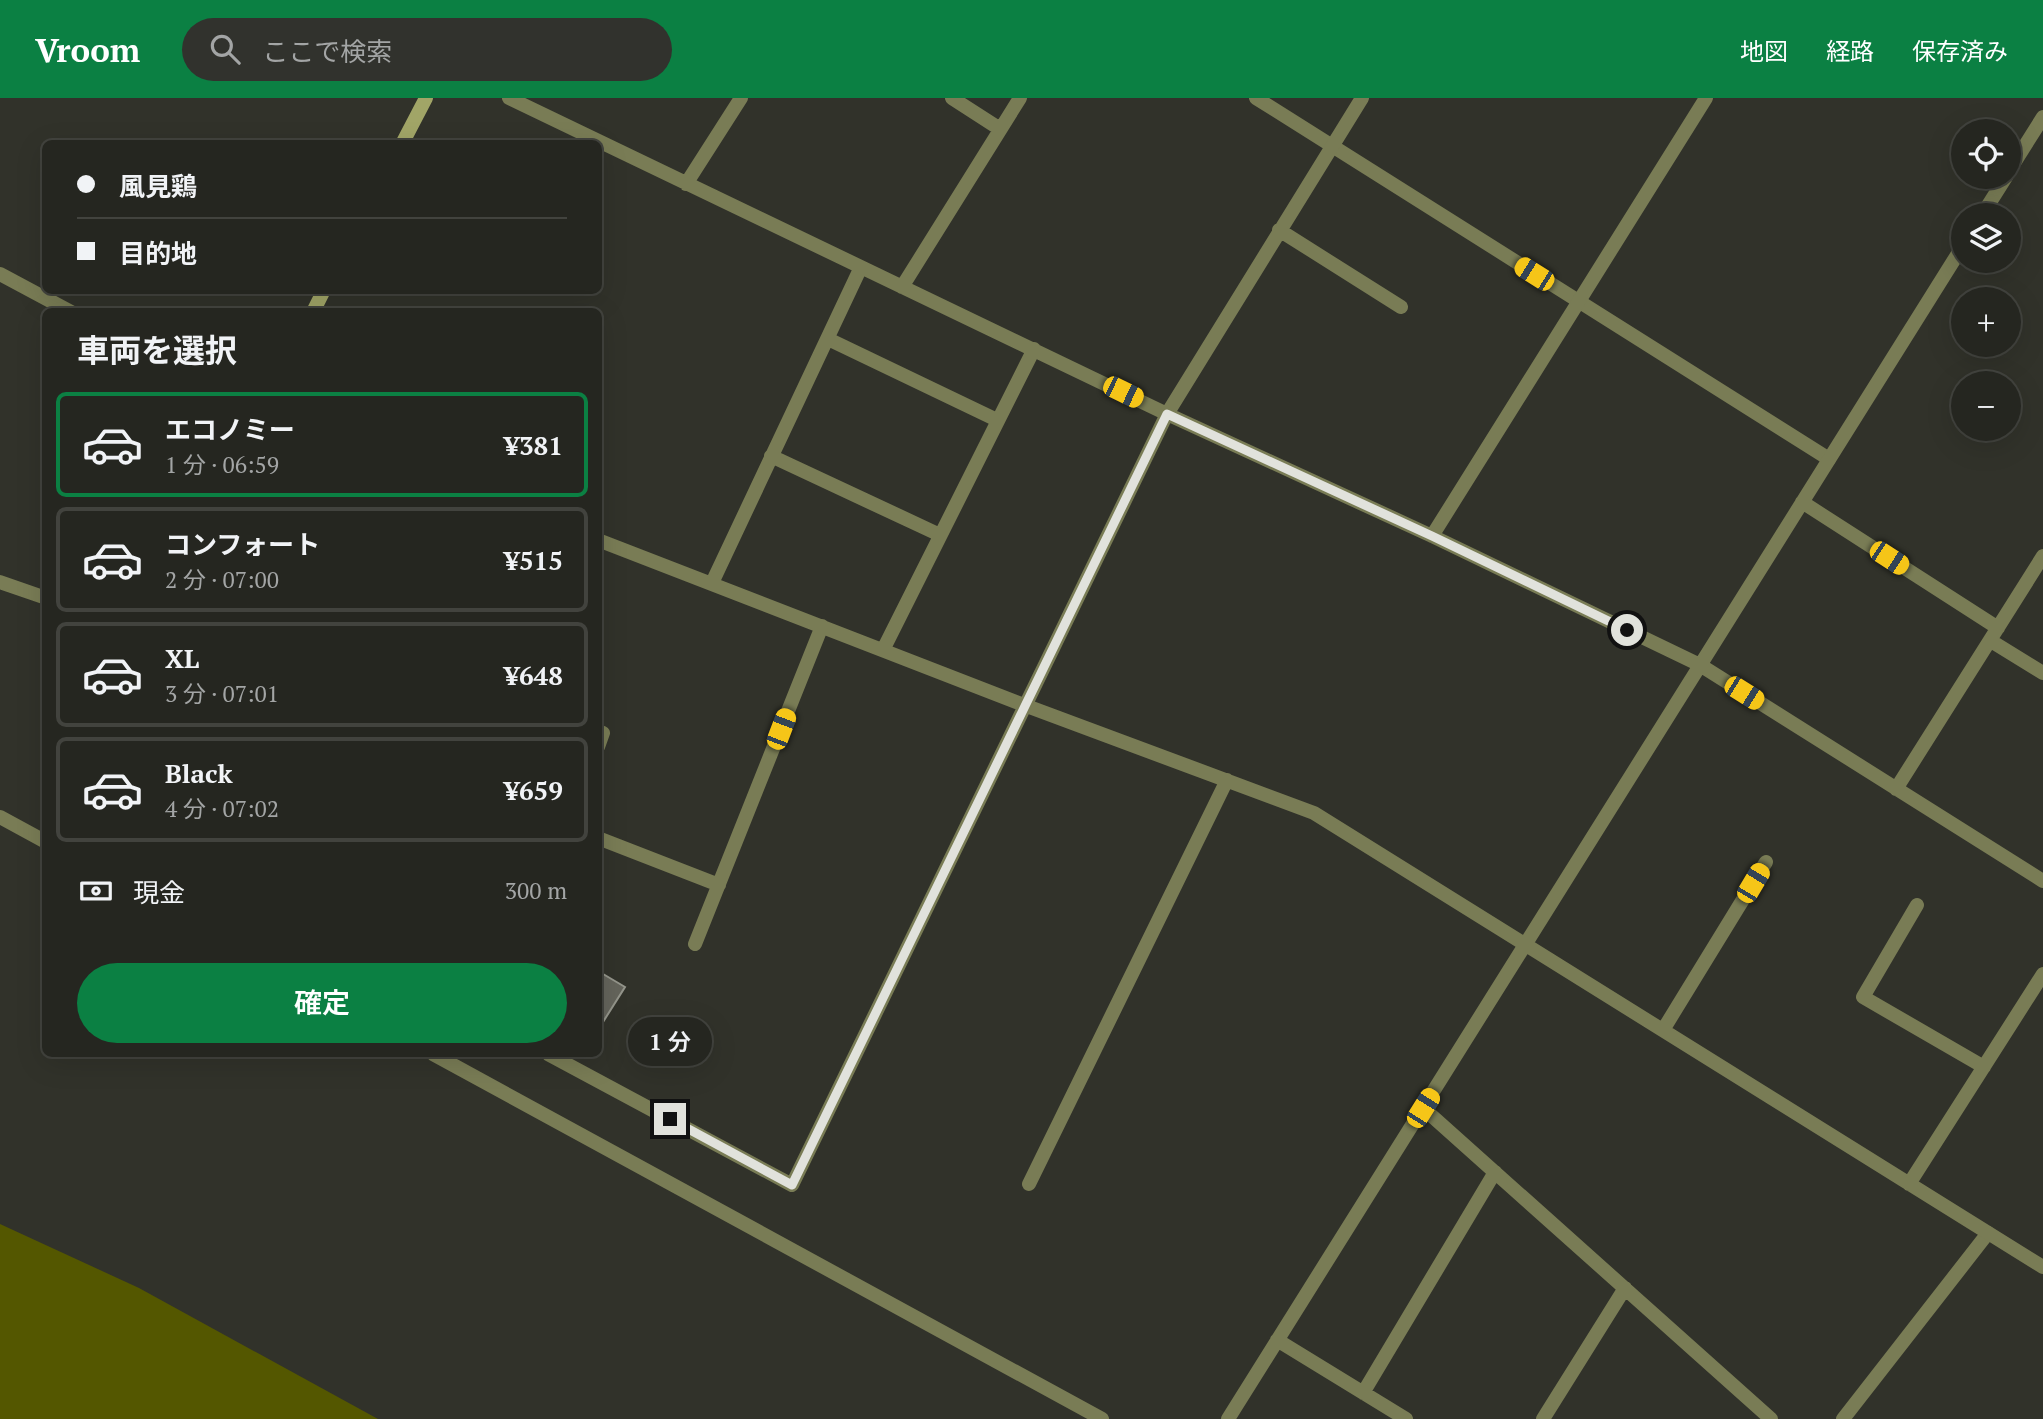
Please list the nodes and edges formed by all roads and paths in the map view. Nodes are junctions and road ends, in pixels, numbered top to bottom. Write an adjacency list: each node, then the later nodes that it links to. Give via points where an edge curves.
1 (426, 98): 11 (street)
2 (509, 98): 12 (street)
3 (741, 98): 16 (street)
4 (952, 98): 10 (street)
5 (1020, 98): 10 (street)
6 (1256, 98): 14 (street)
7 (1362, 98): 14 (street)
8 (1706, 98): 22 (street)
9 (2043, 117): 15 (street)
10 (1000, 129): 21 (street)
11 (404, 140)
12 (595, 140)
13 (602, 143): 16 (street)
14 (1332, 146): 17 (street); 22 (street)
15 (2021, 153)
16 (686, 184): 19 (street)
17 (1279, 230): 23 (street); 27 (street)
18 (1951, 265): 30 (street)
19 (861, 267): 21 (street); 25 (street)
20 (0, 274): 24 (street)
21 (902, 287): 26 (street)
22 (1579, 302): 30 (street); 33 (street)
23 (1401, 307)
24 (64, 308)
25 (828, 339): 28 (street); 29 (street)
26 (1034, 349): 27 (street); 28 (street)
27 (1167, 414): 33 (street); 45 (street)
28 (997, 419): 32 (street)
29 (771, 456): 32 (street); 37 (street)
30 (1829, 459): 31 (street)
31 (1802, 502): 40 (street); 43 (street)
32 (940, 535): 42 (street)
33 (1432, 536): 43 (street)
34 (602, 542): 37 (street)
35 (2043, 556): 40 (street)
36 (0, 582): 38 (street)
37 (712, 583): 39 (street)
38 (42, 597)
39 (822, 626): 42 (street); 53 (street)
40 (1998, 628): 41 (street)
41 (1991, 641): 44 (street); 47 (street)
42 (883, 650): 45 (street)
43 (1700, 665): 47 (street); 56 (street)
44 (2043, 673)
45 (1024, 705): 46 (street); 60 (street, via 792,1185)
46 (1227, 780): 56 (street, via 1314,813); 64 (street)
47 (1896, 789): 52 (street)
48 (0, 817): 49 (street)
49 (42, 840)
50 (602, 840): 53 (street)
51 (1766, 862): 58 (street)
52 (2043, 881)
53 (719, 885): 55 (street)
54 (1917, 905): 61 (street, via 1863,997)
55 (695, 944)
56 (1525, 944): 58 (street); 62 (street)
57 (2043, 974): 61 (street)
58 (1663, 1030): 65 (street)
59 (438, 1057): 71 (street)
60 (554, 1057)
61 (1984, 1067): 65 (street)
62 (1423, 1108): 63 (street); 69 (street)
63 (1495, 1172): 68 (street); 70 (street)
64 (1029, 1184)
65 (1909, 1184): 66 (street)
66 (1988, 1233): 67 (street); 76 (street)
67 (2041, 1260)
68 (1625, 1288): 74 (street); 75 (street)
69 (1277, 1340): 70 (street); 72 (street)
70 (1363, 1393): 73 (street)
71 (1102, 1419)
72 (1228, 1419)
73 (1406, 1419)
74 (1544, 1419)
75 (1771, 1419)
76 (1843, 1419)

